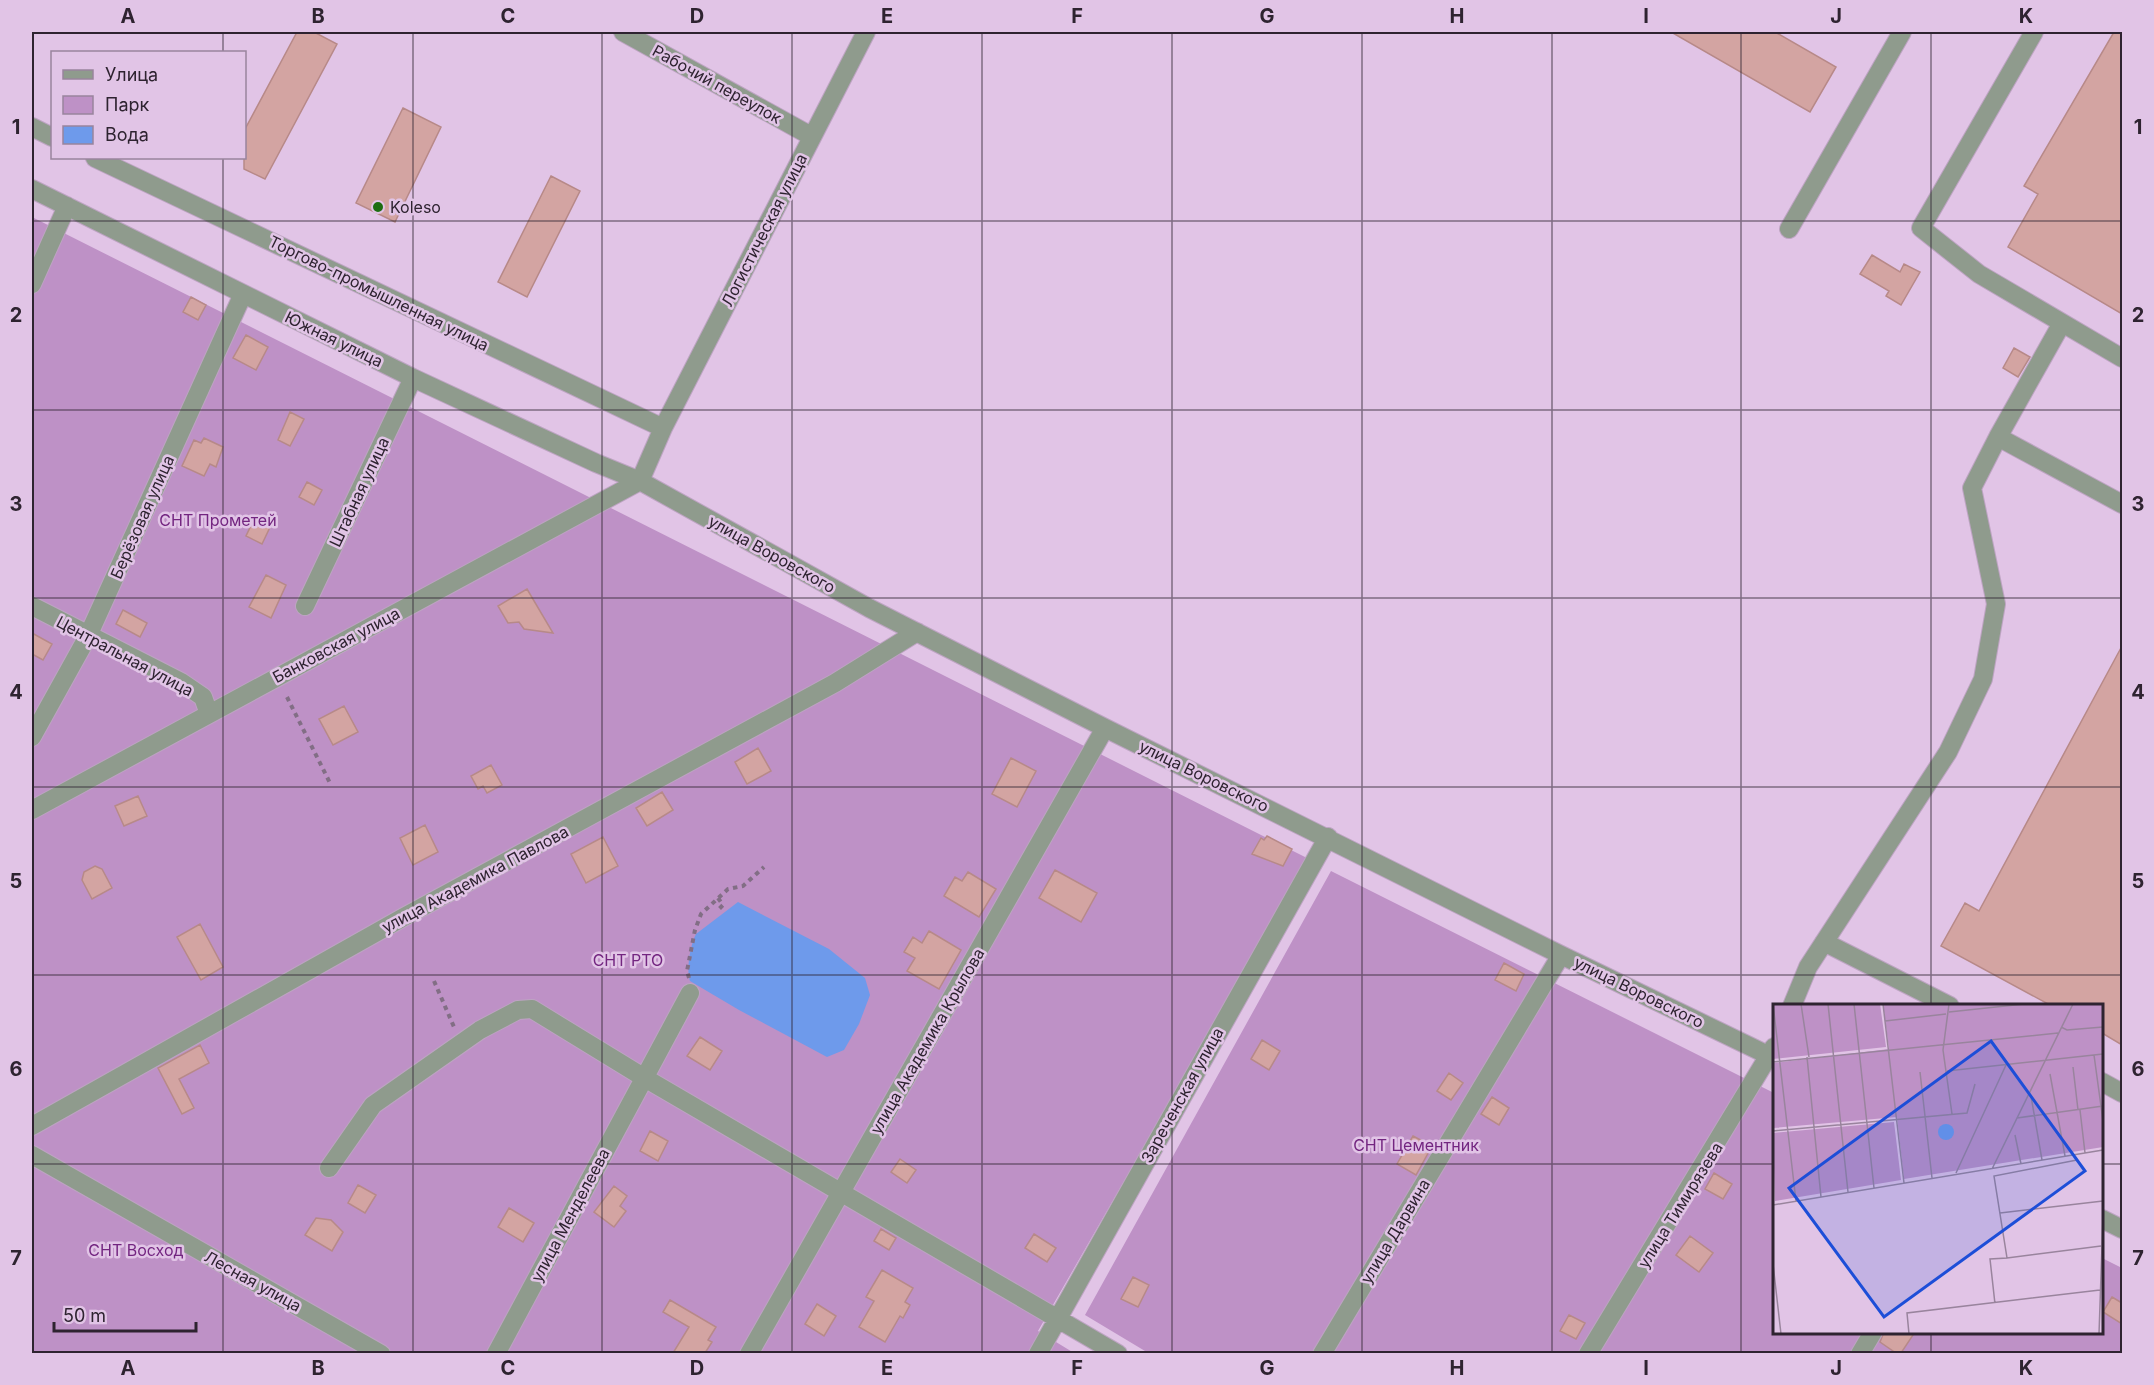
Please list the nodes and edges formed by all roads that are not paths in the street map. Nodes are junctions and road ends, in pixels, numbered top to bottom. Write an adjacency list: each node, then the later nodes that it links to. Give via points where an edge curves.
1 (622, 32): 7 (street, Рабочий переулок)
2 (866, 32): 7 (street, Логистическая улица)
3 (1902, 32): 11 (street)
4 (2034, 32): 14 (street, via 1921,228 1979,274)
5 (32, 127): 6 (street)
6 (51, 136)
7 (811, 136): 17 (street, Логистическая улица)
8 (97, 159): 17 (street, Торгово-промышленная улица)
9 (32, 189): 10 (street, Южная улица)
10 (67, 206): 12 (street); 13 (street, Южная улица)
11 (1789, 229)
12 (32, 284)
13 (243, 294): 16 (street, Южная улица); 24 (street, Берёзовая улица)
14 (2062, 323): 15 (street); 18 (street)
15 (2122, 358)
16 (412, 378): 19 (street, Южная улица); 22 (street, Штабная улица)
17 (663, 428): 19 (street, Логистическая улица)
18 (1998, 437): 20 (street); 30 (street, via 1972,488 1996,604 1983,679 1948,752)
19 (640, 481): 23 (street, улица Воровского); 25 (street, Банковская улица)
20 (2122, 504)
21 (32, 606): 24 (street, Центральная улица)
22 (305, 606)
23 (917, 632): 26 (street, улица Воровского); 39 (street, улица Академика Павлова, via 835,683 402,918)
24 (88, 636): 25 (street, Центральная улица, via 181,682 202,697); 27 (street, Берёзовая улица)
25 (208, 714): 28 (street, Банковская улица)
26 (1106, 728): 29 (street, улица Воровского); 42 (street, улица Академика Крылова)
27 (32, 737)
28 (32, 810)
29 (1328, 837): 31 (street, улица Воровского); 45 (street, Зареченская улица)
30 (1824, 942): 33 (street); 34 (street)
31 (1562, 955): 35 (street, улица Воровского); 52 (street, улица Дарвина)
32 (690, 987): 36 (street, улица Менделеева)
33 (1792, 1004)
34 (1948, 1004)
35 (1773, 1054): 53 (street, улица Тимирязева)
36 (643, 1077): 41 (street, via 532,1009 518,1010 460,1042 373,1105); 42 (street); 48 (street, улица Менделеева)
37 (2103, 1083): 38 (street)
38 (2122, 1093)
39 (32, 1126)
40 (32, 1155): 47 (street, Лесная улица)
41 (329, 1168)
42 (841, 1192): 45 (street); 49 (street, улица Академика Крылова)
43 (2103, 1220): 44 (street)
44 (2122, 1229)
45 (1057, 1318): 50 (street, Зареченская улица); 51 (street)
46 (1873, 1334): 54 (street)
47 (381, 1353)
48 (496, 1353)
49 (749, 1353)
50 (1038, 1353)
51 (1118, 1353)
52 (1322, 1353)
53 (1588, 1353)
54 (1860, 1353)

